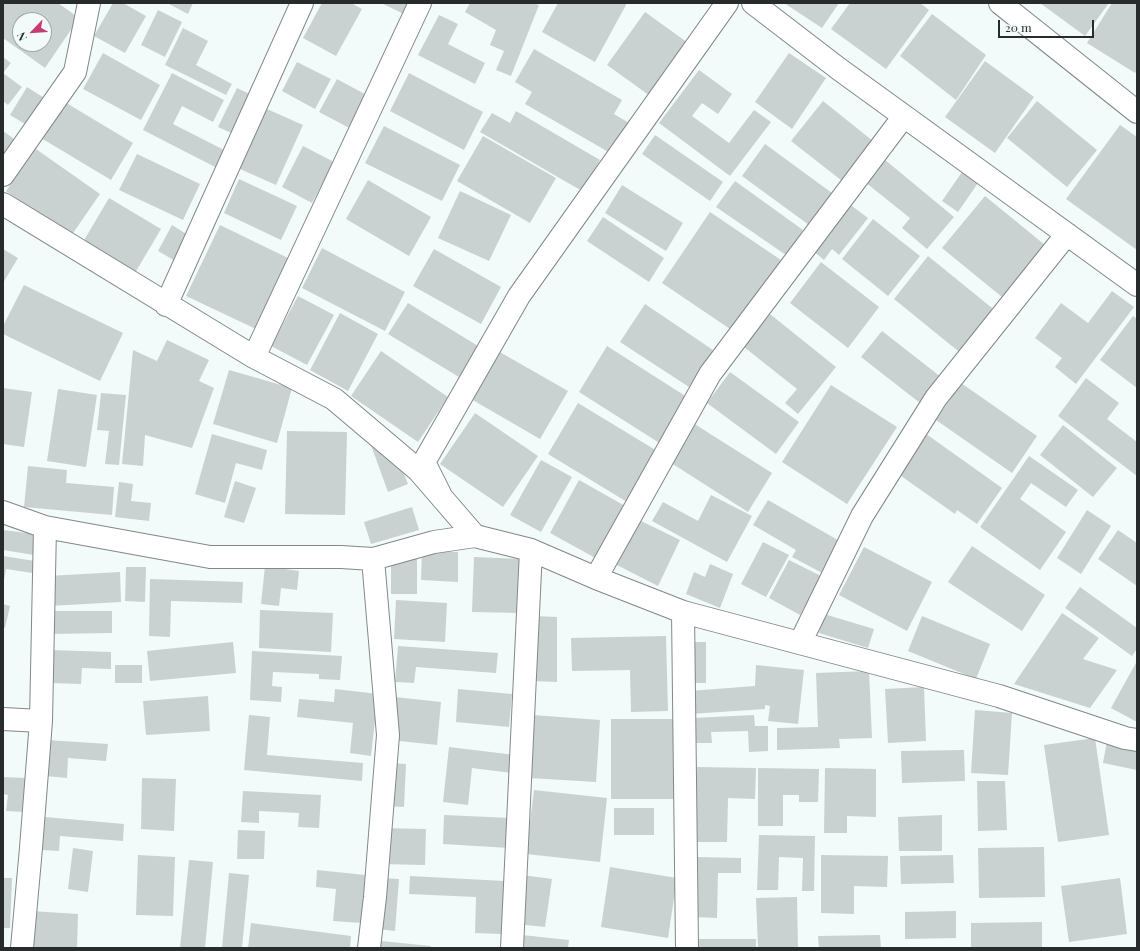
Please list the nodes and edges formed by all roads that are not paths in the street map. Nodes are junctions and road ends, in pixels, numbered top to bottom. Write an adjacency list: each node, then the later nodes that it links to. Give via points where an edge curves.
1 (90, 3): 9 (street, via 75,72)
2 (302, 3): 13 (street)
3 (420, 3): 14 (street)
4 (727, 3): 15 (street, via 515,303 424,462)
5 (752, 3): 8 (street)
6 (1000, 3): 7 (street)
7 (1137, 112)
8 (904, 116): 11 (street); 21 (street, via 710,374)
9 (3, 175)
10 (3, 204): 13 (street)
11 (1067, 234): 12 (street); 23 (street, via 936,398 862,516)
12 (1137, 285)
13 (166, 305): 14 (street)
14 (254, 357): 15 (street, via 334,399 418,470)
15 (442, 498): 18 (street)
16 (3, 512): 17 (street)
17 (45, 527): 20 (street, via 210,557); 25 (street)
18 (475, 536): 19 (street); 20 (street, via 434,542)
19 (531, 550): 21 (street); 29 (street)
20 (373, 559): 28 (street, via 388,735)
21 (596, 578): 22 (street)
22 (683, 612): 23 (street); 30 (street)
23 (800, 643): 26 (street, via 999,696)
24 (3, 719): 25 (street)
25 (41, 721): 27 (street)
26 (1137, 740)
27 (22, 948)
28 (369, 948)
29 (512, 948)
30 (687, 948)

